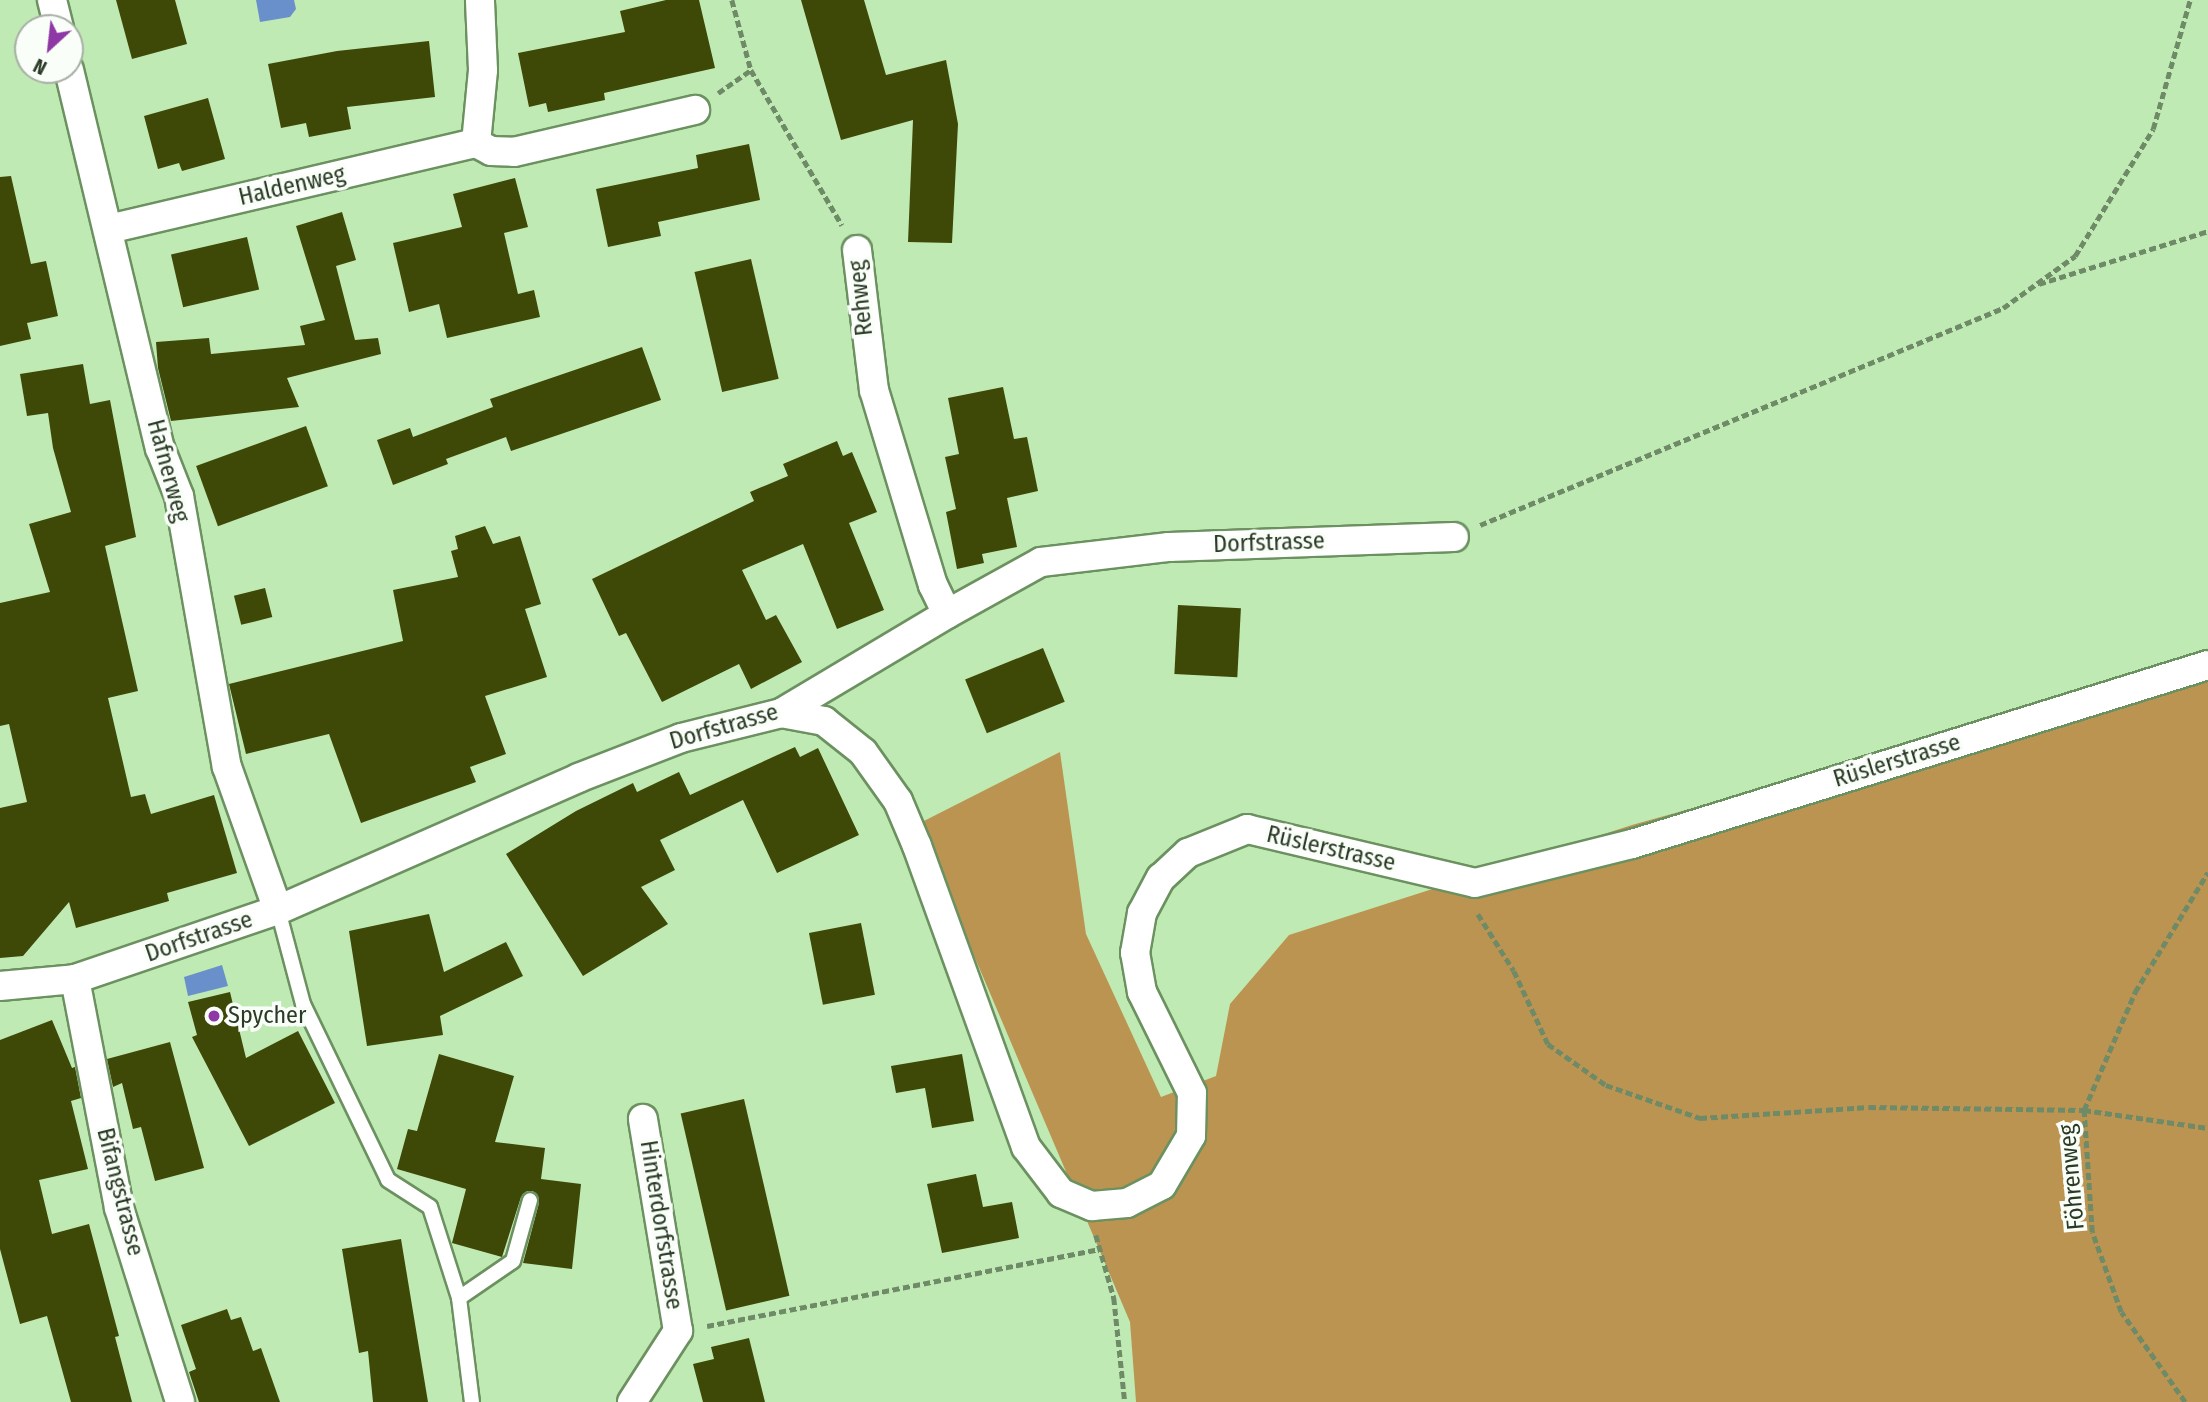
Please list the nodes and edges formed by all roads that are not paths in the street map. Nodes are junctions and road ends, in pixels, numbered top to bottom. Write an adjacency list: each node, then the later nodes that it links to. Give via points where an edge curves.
1 (480, 0): 4 (street, via 483,69)
2 (73, 84): 5 (street, Hafnerweg)
3 (695, 110): 4 (street, Haldenweg, via 514,152 491,151)
4 (476, 143): 5 (street, Haldenweg)
5 (109, 229): 11 (street, Hafnerweg, via 160,448 179,496 227,768)
6 (857, 250): 8 (street, Rehweg, via 873,390 933,584)
7 (1454, 537): 8 (street, Dorfstrasse, via 1169,547 1041,562)
8 (947, 614): 10 (street, Dorfstrasse)
9 (2208, 665): 10 (street, Rüslerstrasse, via 1632,844 1475,883 1247,829 1188,853 1161,878 1142,913 1135,953 1142,992 1192,1093 1191,1136 1162,1185 1127,1203 1092,1206 1061,1193 1026,1147 898,801 863,752 824,722)
10 (781, 713): 11 (street, Dorfstrasse, via 668,743 578,778)
11 (278, 910): 12 (street, Dorfstrasse); 16 (lane, via 303,1004 388,1180 430,1207)
12 (75, 979): 13 (street, Dorfstrasse); 17 (street, Bifangstrasse, via 119,1208)
13 (0, 986)
14 (643, 1119): 19 (street, Hinterdorfstrasse, via 678,1331)
15 (530, 1200): 16 (lane, via 513,1261)
16 (459, 1298): 18 (lane)
17 (180, 1402)
18 (472, 1402)
19 (632, 1402)

